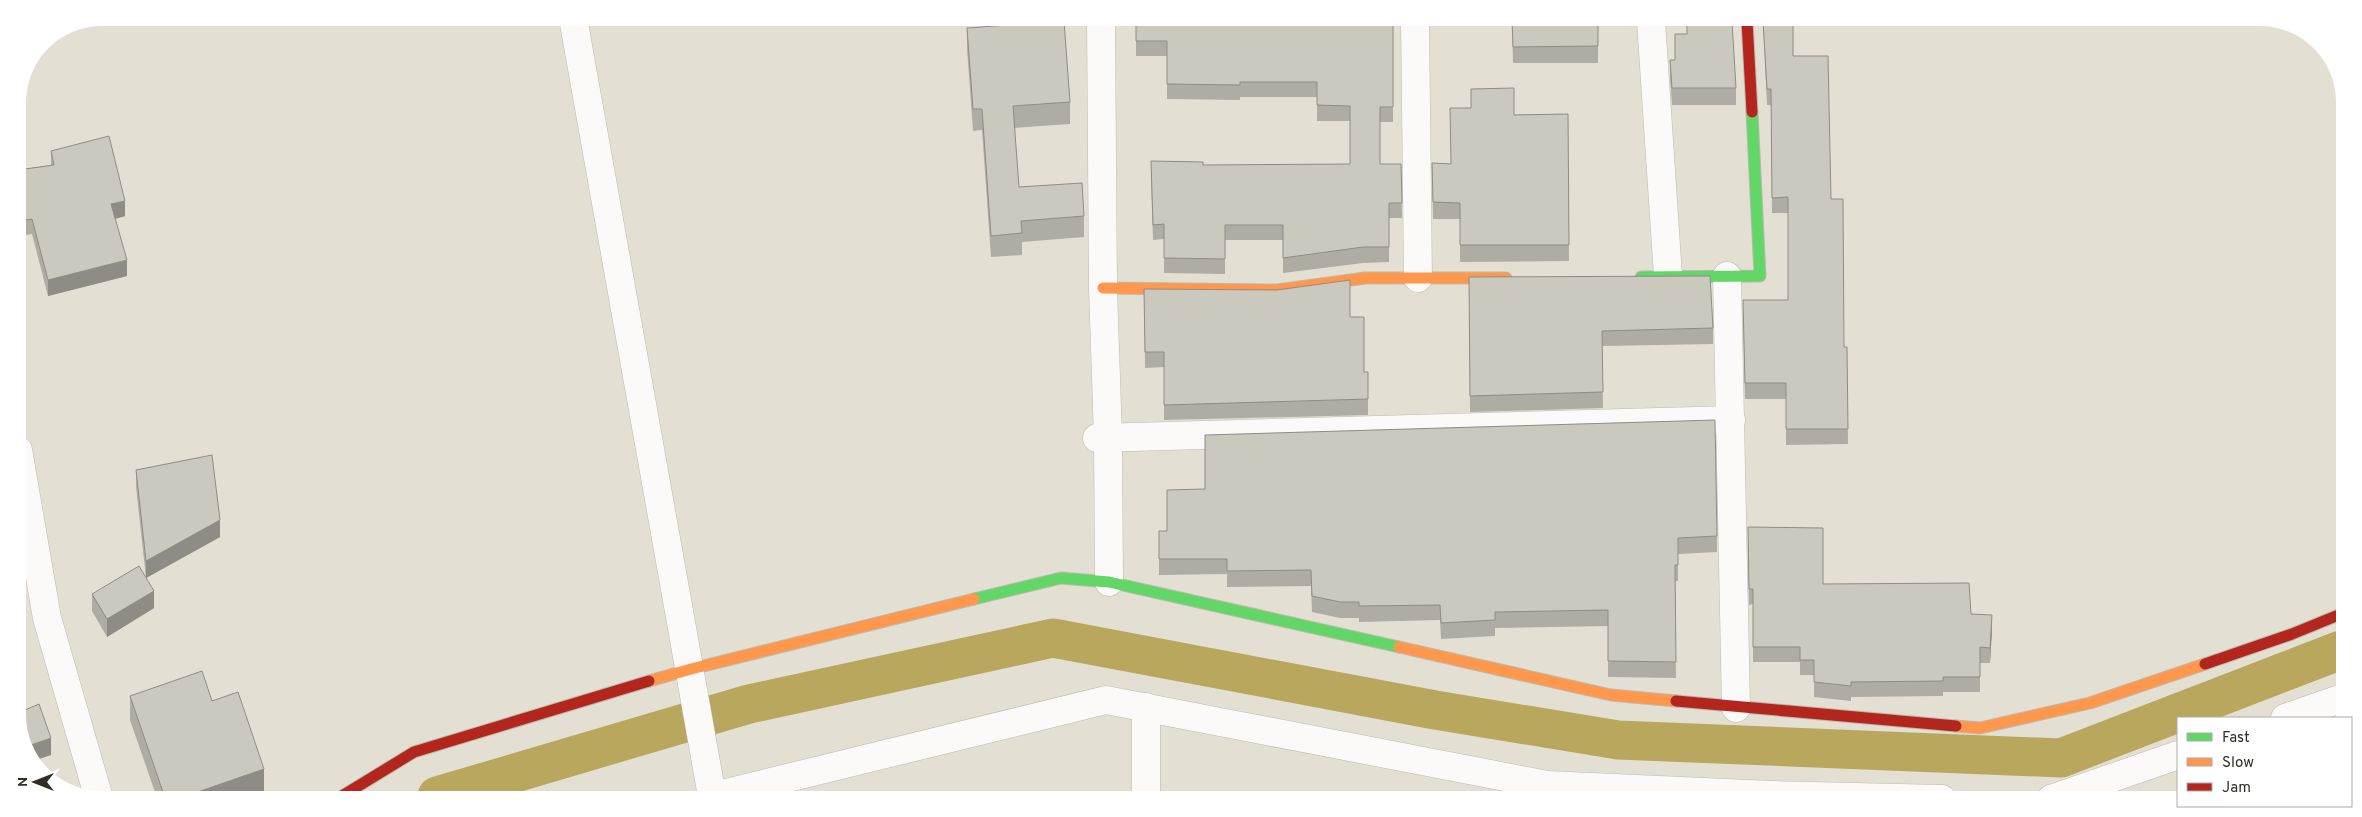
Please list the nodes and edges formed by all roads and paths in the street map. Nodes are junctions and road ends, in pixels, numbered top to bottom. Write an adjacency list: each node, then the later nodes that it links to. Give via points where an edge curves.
1 (574, 26): 17 (street)
2 (1101, 26): 11 (street)
3 (1415, 26): 9 (street)
4 (1650, 26): 6 (street)
5 (1747, 26): 7 (street, via 1760,276)
6 (1668, 276): 7 (street); 8 (street)
7 (1727, 276): 12 (street)
8 (1629, 277)
9 (1418, 278): 10 (street); 11 (street, via 1365,278 1277,290)
10 (1514, 278)
11 (1103, 288): 13 (street)
12 (1731, 420): 13 (street); 20 (street)
13 (1103, 438): 15 (street)
14 (26, 495): 24 (street, via 48,618)
15 (1109, 582): 17 (street, via 1060,578); 20 (street, via 1611,695)
16 (2336, 616): 20 (street, via 2090,703 1980,728)
17 (690, 669): 25 (street, via 414,752); 26 (street)
18 (2336, 700): 21 (street)
19 (1146, 707): 23 (street); 27 (street, via 1106,700); 28 (street)
20 (1736, 708)
21 (2288, 717)
22 (2177, 755): 30 (street)
23 (1513, 788): 29 (street, via 1547,785)
24 (97, 790)
25 (350, 791)
26 (725, 791)
27 (742, 791)
28 (1146, 791)
29 (1682, 791)
30 (2074, 791)

